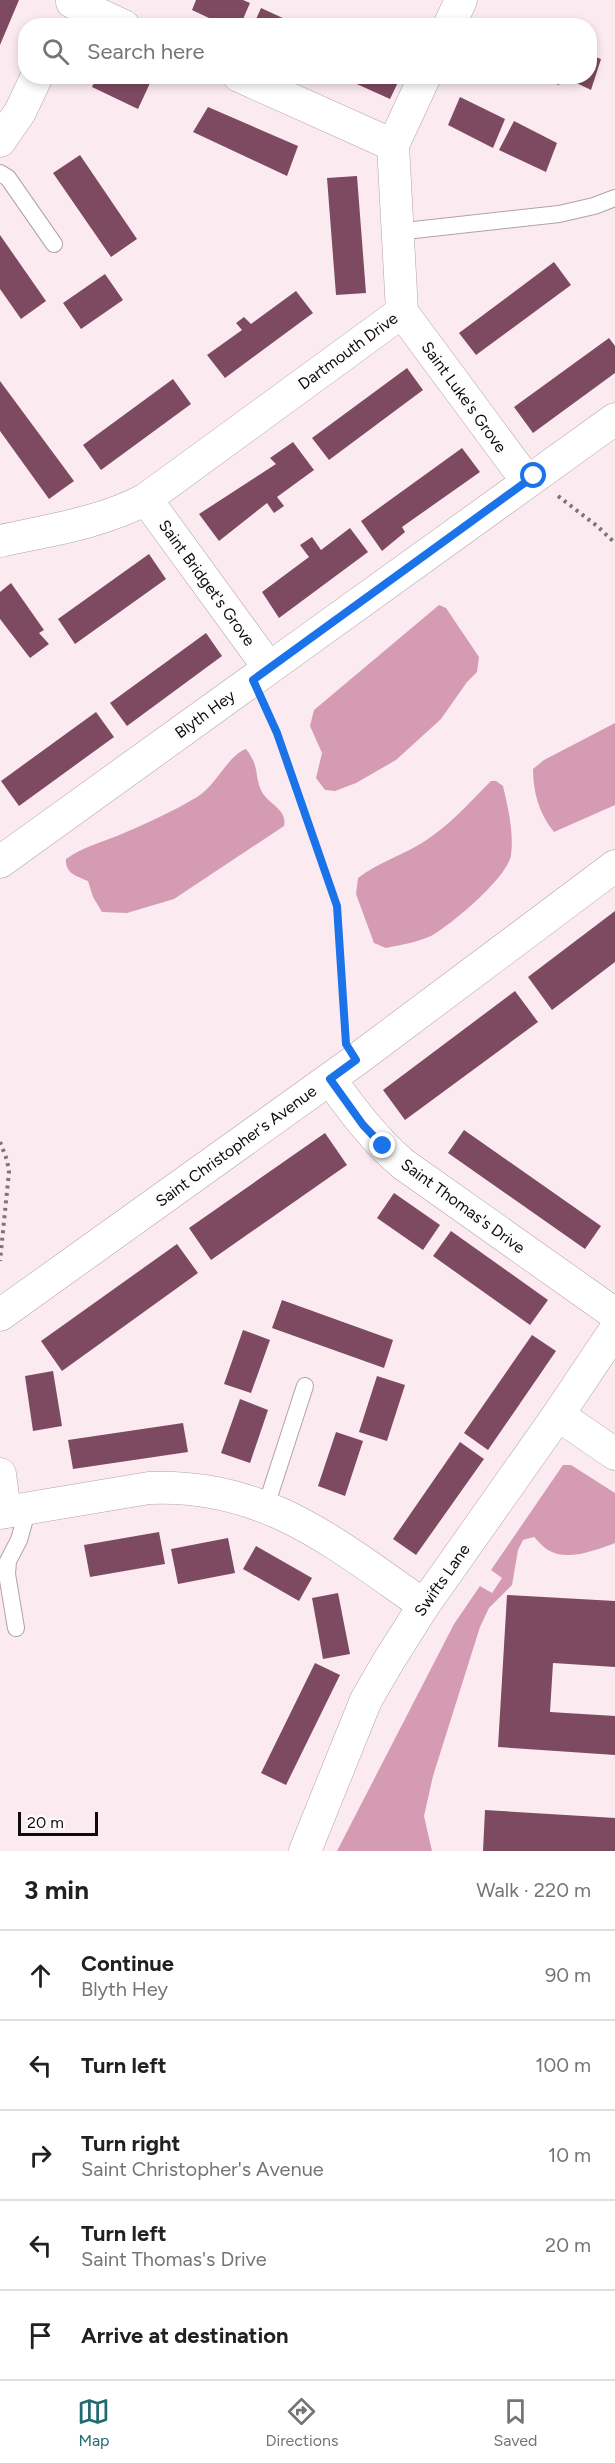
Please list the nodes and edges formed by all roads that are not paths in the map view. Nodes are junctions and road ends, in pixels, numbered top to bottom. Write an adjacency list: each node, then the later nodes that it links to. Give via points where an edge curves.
1 (461, 0): 4 (street)
2 (69, 9): 3 (street)
3 (98, 18)
4 (453, 18)
5 (33, 84): 8 (street)
6 (256, 84): 9 (street)
7 (421, 84): 9 (street)
8 (0, 141)
9 (393, 145): 12 (street, Dartmouth Drive)
10 (0, 173): 13 (lane, via 8,178)
11 (615, 198): 12 (lane, via 559,214)
12 (396, 232): 14 (street, Dartmouth Drive)
13 (54, 244)
14 (402, 312): 16 (street, Saint Luke's Grove); 17 (street, Dartmouth Drive)
15 (615, 419): 16 (street, Blyth Hey)
16 (530, 479): 19 (street, Blyth Hey)
17 (146, 499): 18 (street, Dartmouth Drive, via 86,522); 19 (street, Saint Bridget's Grove)
18 (0, 541)
19 (261, 674): 20 (street, Blyth Hey)
20 (3, 852)
21 (615, 866): 22 (street, Saint Christopher's Avenue)
22 (330, 1079): 23 (street, Saint Thomas's Drive, via 363,1125 403,1164); 24 (street, Saint Christopher's Avenue)
23 (615, 1314)
24 (0, 1315)
25 (615, 1330): 27 (street, Swifts Lane)
26 (305, 1386): 30 (lane)
27 (558, 1415): 28 (street); 32 (street, Swifts Lane)
28 (615, 1454)
29 (0, 1474): 31 (street)
30 (266, 1506): 31 (street, via 238,1497 174,1487); 32 (street, via 321,1535)
31 (11, 1511): 33 (lane, via 19,1540 8,1561 7,1574)
32 (424, 1605): 34 (street, Swifts Lane, via 366,1700)
33 (16, 1628)
34 (305, 1851)

